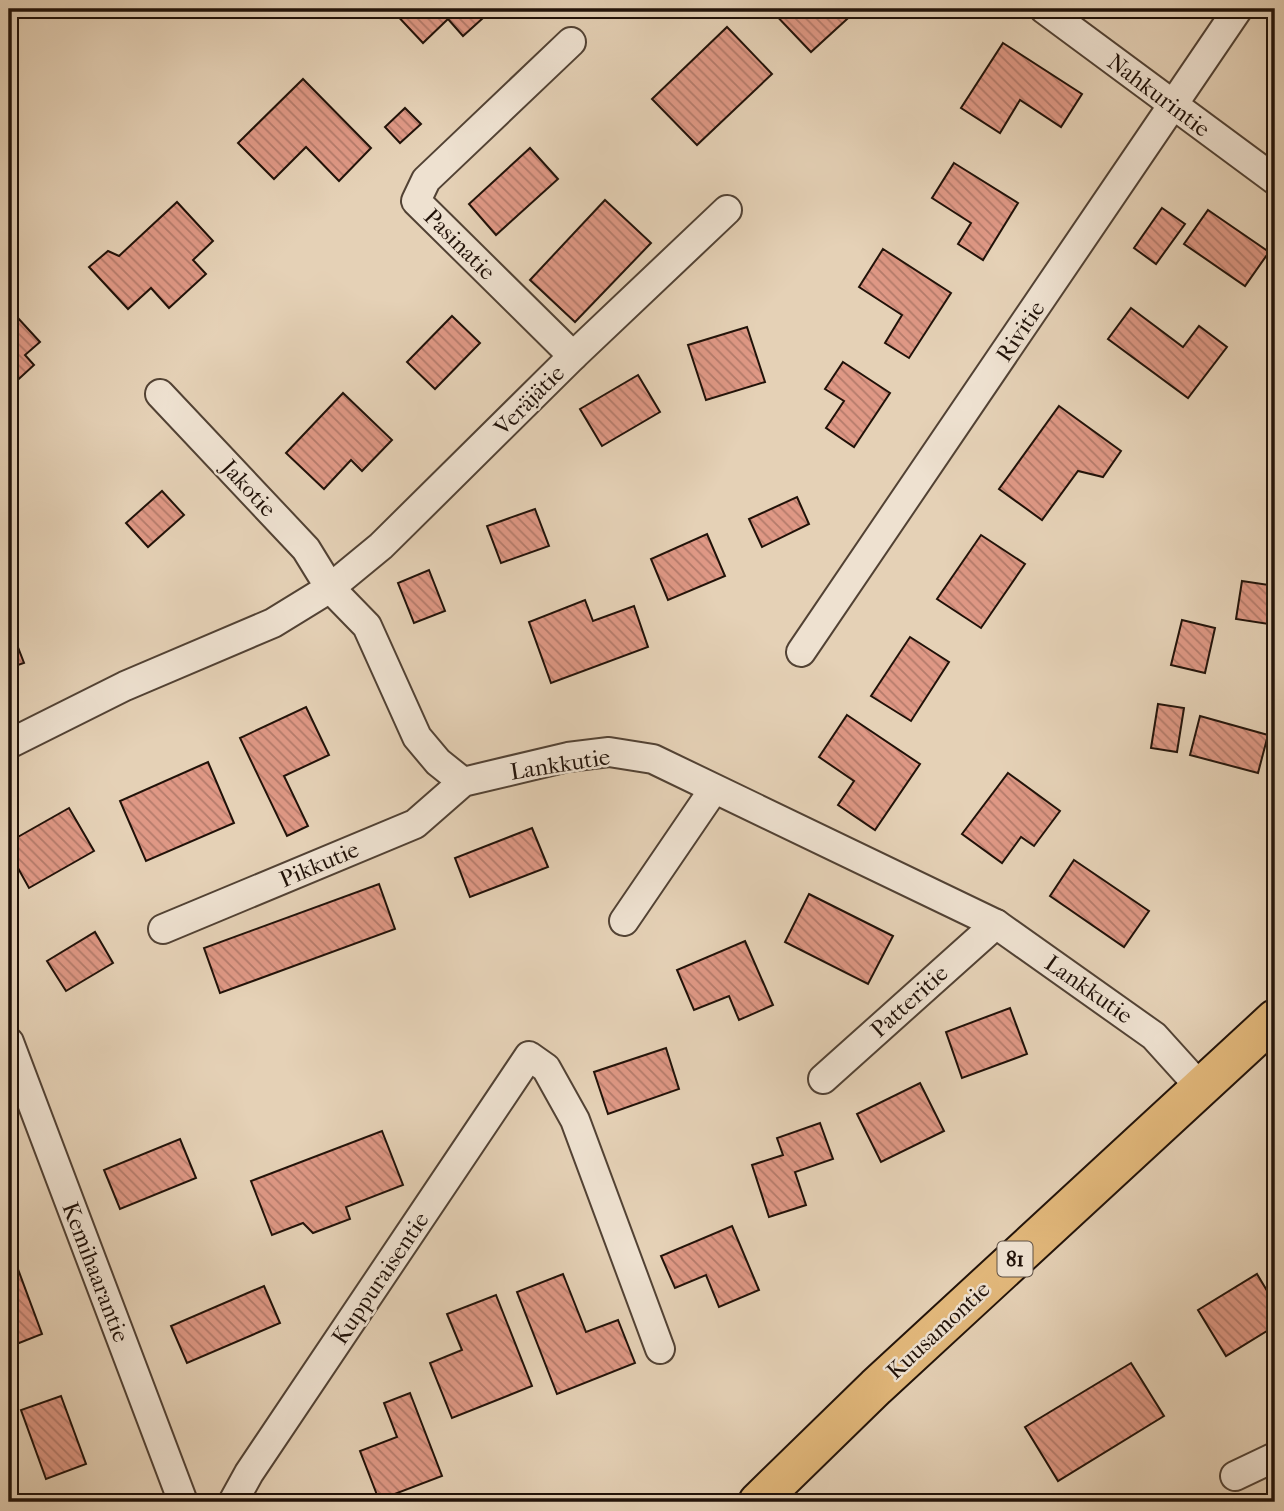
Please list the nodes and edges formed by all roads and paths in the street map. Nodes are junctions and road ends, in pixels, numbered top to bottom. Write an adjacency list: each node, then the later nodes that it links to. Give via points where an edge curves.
1 (1044, 9): 4 (street, Nahkurintie)
2 (1238, 9): 4 (street, Rivitie)
3 (571, 42): 7 (street, Pasinatie, via 426,180 416,201)
4 (1172, 106): 5 (street, Nahkurintie); 10 (street, Rivitie)
5 (1275, 180)
6 (727, 210): 7 (street, Veräjätie)
7 (573, 356): 9 (street, Veräjätie, via 381,546)
8 (160, 394): 9 (street, Jakotie, via 306,549)
9 (330, 588): 11 (street, via 274,623 125,687); 12 (street, via 367,626 417,737)
10 (801, 652)
11 (9, 744)
12 (463, 782): 13 (street, Lankkutie, via 609,752 653,759); 16 (street, Pikkutie, via 415,824)
13 (714, 789): 14 (street); 15 (street, Lankkutie)
14 (624, 920)
15 (996, 924): 19 (street, Patteritie); 20 (street, Lankkutie, via 1154,1036)
16 (163, 929)
17 (1275, 1019): 20 (main road, Kuusamontie / 81)
18 (9, 1042): 24 (street, Kemihaarantie)
19 (823, 1079)
20 (1201, 1088): 26 (main road, Kuusamontie / 81)
21 (660, 1349): 25 (street, Kuppuraisentie, via 575,1120 546,1068 529,1056)
22 (1275, 1457): 23 (street)
23 (1235, 1476)
24 (183, 1502)
25 (233, 1502)
26 (758, 1502)

